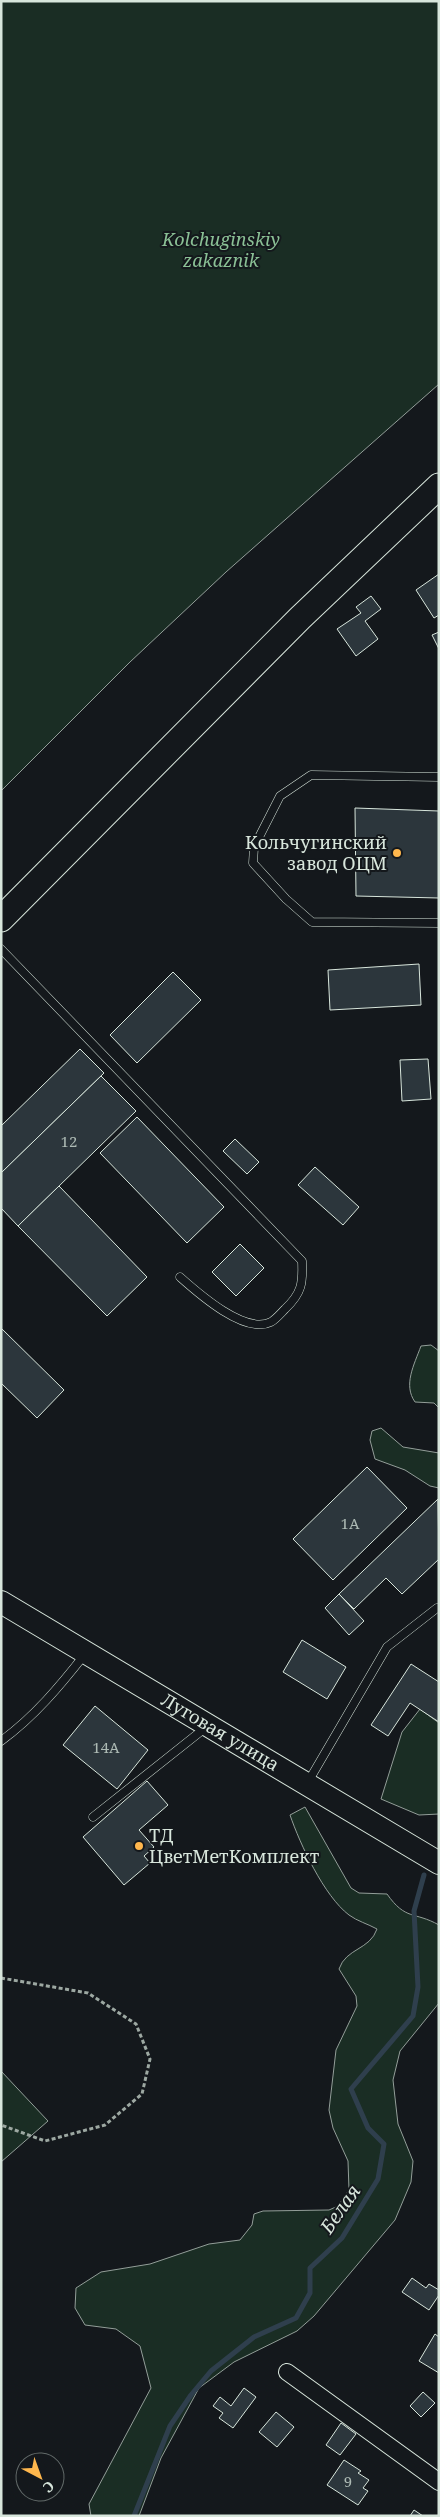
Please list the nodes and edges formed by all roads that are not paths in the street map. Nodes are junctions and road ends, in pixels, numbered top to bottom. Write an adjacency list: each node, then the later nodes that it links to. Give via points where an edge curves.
1 (439, 486): 3 (main road, via 300,618)
2 (439, 777): 4 (lane, via 311,775 280,796 254,847 253,863 312,922)
3 (1, 919)
4 (438, 925)
5 (1, 948): 6 (lane, via 302,1261 303,1284 295,1300 270,1323 252,1324 229,1315)
6 (180, 1277)
7 (1, 1602): 9 (street, Луговая улица)
8 (437, 1608): 12 (lane, via 387,1647)
9 (86, 1653): 10 (street, Луговая улица); 11 (lane, via 60,1687)
10 (208, 1725): 12 (street, Луговая улица); 13 (lane)
11 (1, 1741)
12 (307, 1784): 14 (street, Луговая улица)
13 (93, 1817)
14 (439, 1863)
15 (287, 2372): 16 (street)
16 (439, 2482)

